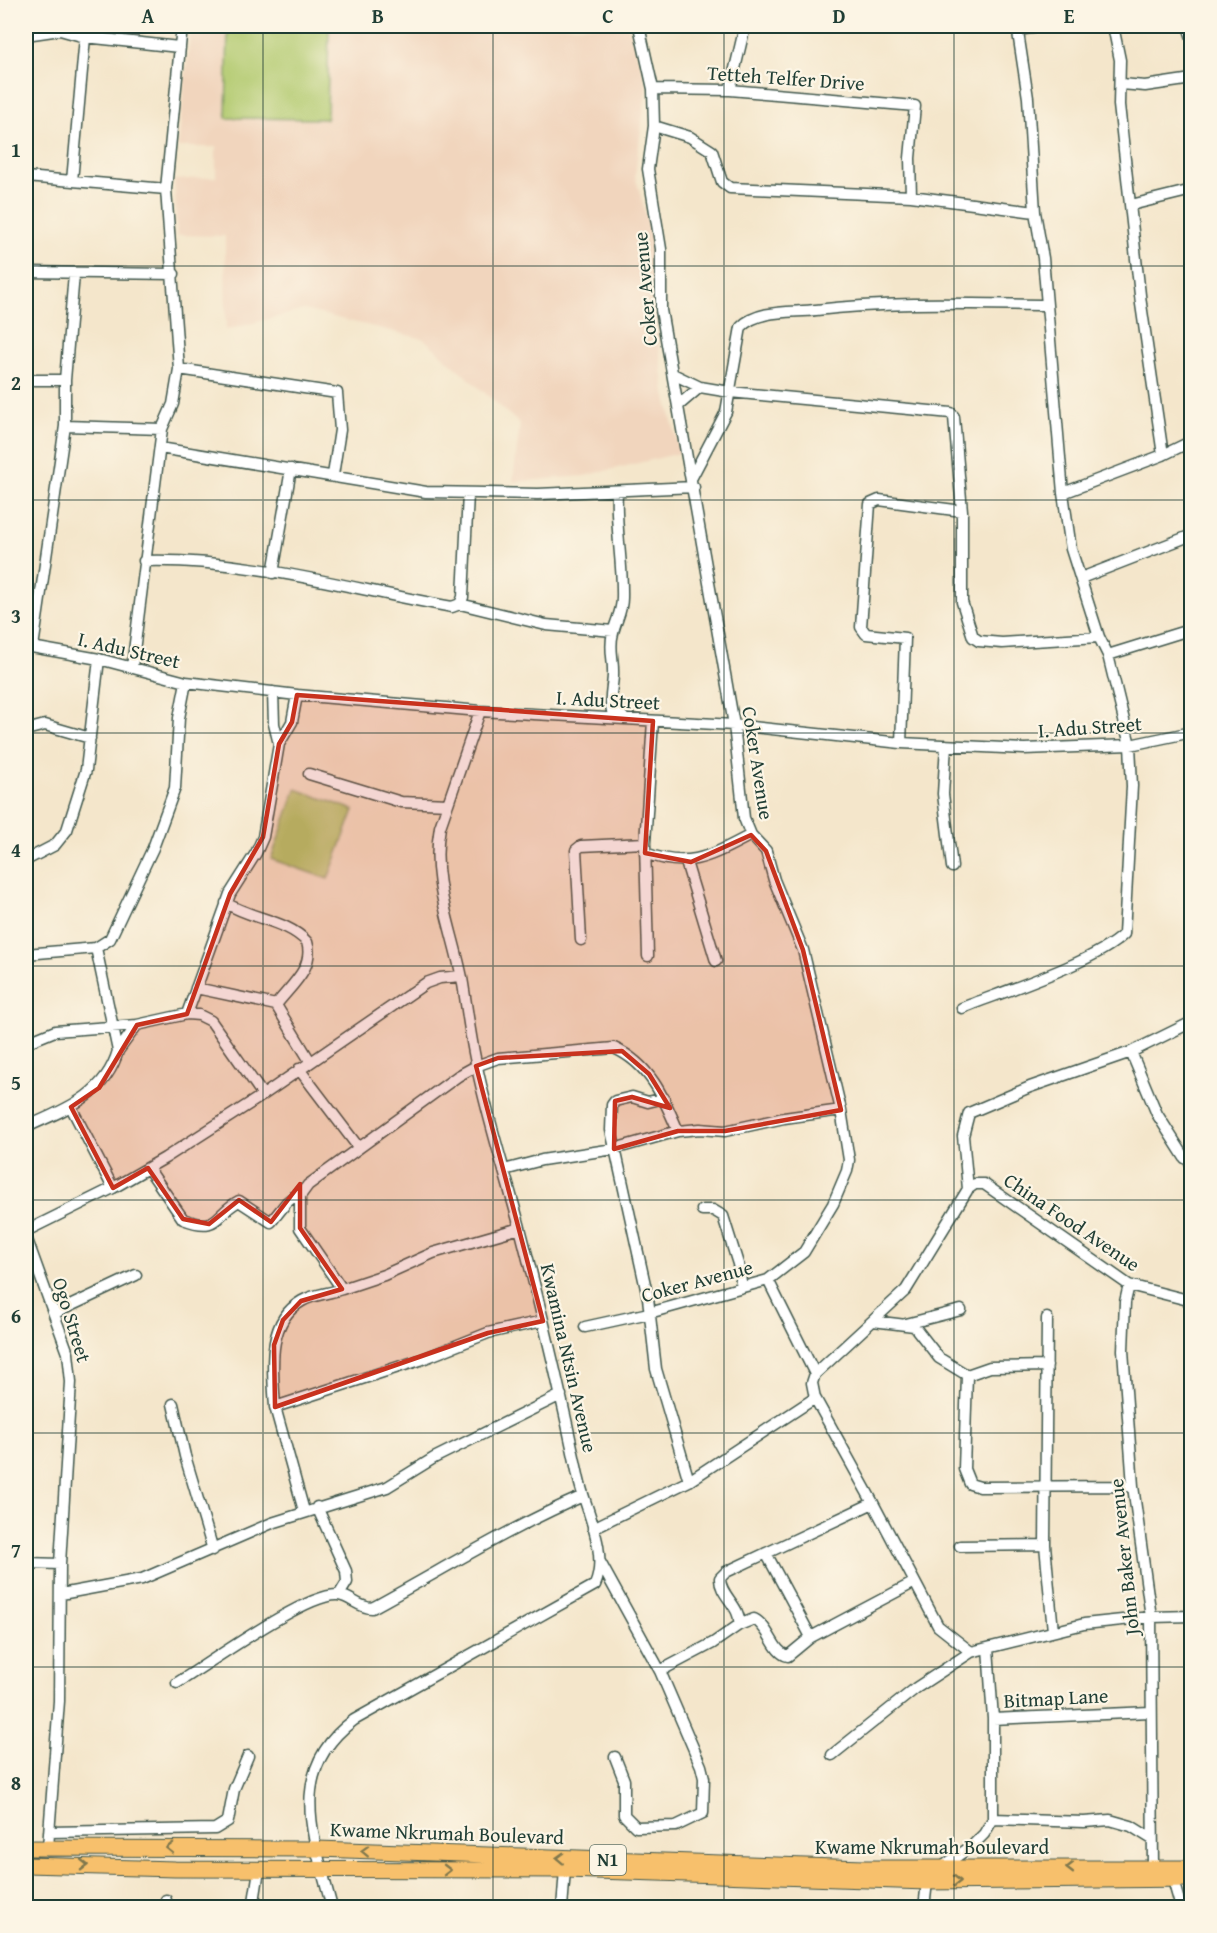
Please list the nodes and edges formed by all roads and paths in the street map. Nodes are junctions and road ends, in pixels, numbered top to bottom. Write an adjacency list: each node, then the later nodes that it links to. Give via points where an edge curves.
1 (182, 26): 11 (street)
2 (639, 26): 14 (street, Coker Avenue)
3 (745, 26): 15 (street)
4 (1047, 26): 7 (street)
5 (1113, 26): 13 (street)
6 (1188, 26): 10 (street)
7 (1014, 27): 23 (street, via 1028,98)
8 (26, 35): 9 (street, via 48,30)
9 (85, 37): 11 (street); 18 (street)
10 (1191, 38)
11 (178, 47): 19 (street)
12 (1191, 79): 13 (street, via 1145,86)
13 (1120, 84): 22 (street)
14 (653, 88): 15 (street, Tetteh Telfer Drive); 16 (street, Coker Avenue)
15 (730, 90): 21 (street, Tetteh Telfer Drive, via 915,106)
16 (654, 126): 21 (street, via 690,137 712,151 722,182 730,188); 29 (street, Coker Avenue, via 648,169 661,249 661,310)
17 (26, 177): 18 (street)
18 (72, 181): 19 (street)
19 (166, 189): 26 (street)
20 (1191, 190): 22 (street)
21 (911, 196): 23 (street)
22 (1131, 205): 39 (street)
23 (1035, 212): 27 (street)
24 (26, 273): 25 (street)
25 (74, 274): 26 (street); 31 (street)
26 (174, 274): 28 (street)
27 (1046, 304): 33 (street, via 865,304 767,315 741,327); 44 (street)
28 (179, 369): 36 (street, via 173,404); 41 (street, via 337,393 340,430)
29 (673, 374): 32 (street); 34 (street, Coker Avenue)
30 (26, 380): 31 (street)
31 (65, 380): 35 (street)
32 (700, 387): 33 (street); 34 (street)
33 (730, 392): 42 (street, via 722,423); 46 (street, via 947,411 954,417)
34 (679, 405): 42 (street, Coker Avenue)
35 (65, 426): 36 (street); 55 (street)
36 (162, 429): 38 (street)
37 (1191, 441): 39 (street)
38 (160, 448): 40 (street); 48 (street)
39 (1163, 455): 44 (street)
40 (291, 469): 41 (street); 49 (street)
41 (333, 475): 45 (street, via 426,492)
42 (693, 482): 43 (street); 65 (street, Coker Avenue)
43 (617, 490): 45 (street); 53 (street, via 622,598 621,615)
44 (1063, 493): 50 (street, via 1071,549)
45 (468, 494): 51 (street)
46 (962, 512): 54 (street, via 962,602 973,637 1002,643); 69 (street, via 879,500 870,504 861,627 866,634 905,638)
47 (1191, 535): 50 (street)
48 (144, 561): 49 (street, via 191,560); 58 (street)
49 (273, 573): 51 (street, via 452,607)
50 (1081, 578): 54 (street)
51 (460, 604): 53 (street, via 546,625)
52 (1191, 628): 56 (street)
53 (613, 631): 63 (street, via 610,701 612,711)
54 (1099, 637): 56 (street)
55 (29, 646): 57 (street, I. Adu Street)
56 (1108, 655): 72 (street)
57 (99, 659): 58 (street, I. Adu Street); 68 (street)
58 (132, 667): 59 (street, I. Adu Street)
59 (186, 682): 60 (street, I. Adu Street); 82 (street, via 174,788 130,901 110,939)
60 (273, 692): 61 (street, I. Adu Street); 70 (street)
61 (297, 695): 62 (street, I. Adu Street); 70 (street, via 292,722)
62 (480, 711): 63 (street, I. Adu Street); 74 (street, Kwamina Ntsin Avenue)
63 (626, 719): 64 (street, I. Adu Street)
64 (653, 721): 65 (street, I. Adu Street); 76 (street)
65 (734, 725): 69 (street, I. Adu Street); 75 (street, Coker Avenue, via 744,818)
66 (26, 730): 68 (street, via 45,725)
67 (1191, 732): 72 (street, I. Adu Street)
68 (90, 738): 77 (street, via 86,770 64,838)
69 (901, 743): 71 (street, I. Adu Street)
70 (279, 744): 80 (street, via 263,837)
71 (946, 745): 72 (street, I. Adu Street, via 1024,749); 79 (street, via 943,794)
72 (1130, 745): 89 (street, via 1132,830 1124,934 1114,944 1083,959)
73 (309, 774): 74 (street, via 401,802)
74 (448, 804): 86 (street, Kwamina Ntsin Avenue, via 436,844 437,867)
75 (751, 835): 78 (street, via 708,857); 103 (street, Coker Avenue, via 766,851 803,950)
76 (645, 848): 78 (street, via 659,859); 81 (street, via 581,846 576,850); 84 (street)
77 (26, 860)
78 (686, 862): 85 (street)
79 (952, 867)
80 (226, 903): 87 (street); 88 (street, via 244,914 286,927 307,942 309,958 304,969)
81 (580, 940)
82 (96, 948): 83 (street); 92 (street)
83 (26, 954)
84 (648, 956)
85 (716, 960)
86 (461, 976): 97 (street, via 426,983); 98 (street, Kwamina Ntsin Avenue)
87 (196, 988): 88 (street); 90 (street)
88 (276, 1005): 97 (street)
89 (962, 1008)
90 (187, 1014): 93 (street); 100 (street, via 211,1021)
91 (1191, 1022): 96 (street)
92 (112, 1025): 93 (street); 94 (street, via 56,1032); 95 (street)
93 (137, 1025): 95 (street)
94 (26, 1043)
95 (118, 1051): 102 (street, via 99,1088)
96 (1131, 1052): 108 (street, via 1157,1114); 112 (street, via 969,1113 963,1136)
97 (310, 1061): 99 (street)
98 (476, 1066): 101 (street, via 498,1058 615,1048 649,1074); 106 (street); 110 (street, Kwamina Ntsin Avenue)
99 (299, 1069): 100 (street); 106 (street)
100 (263, 1095): 109 (street)
101 (664, 1098): 105 (street); 107 (street, via 648,1102 632,1097 615,1101 611,1130)
102 (71, 1107): 104 (street); 111 (street)
103 (841, 1110): 105 (street, via 725,1131); 119 (street, Coker Avenue, via 849,1160 841,1188 804,1252)
104 (26, 1127)
105 (678, 1131): 107 (street)
106 (359, 1148): 113 (street)
107 (614, 1149): 110 (street); 126 (street)
108 (1191, 1163)
109 (148, 1168): 111 (street); 113 (street, via 183,1219 206,1224 215,1222 239,1201 271,1222)
110 (504, 1170): 115 (street, Kwamina Ntsin Avenue)
111 (113, 1188): 116 (street)
112 (968, 1189): 120 (street, China Food Avenue, via 984,1184); 129 (street, via 906,1290)
113 (302, 1190): 122 (street, via 300,1228)
114 (702, 1210): 121 (street, via 713,1210 723,1216)
115 (520, 1228): 122 (street, via 443,1250); 128 (street, Kwamina Ntsin Avenue)
116 (26, 1232)
117 (26, 1237): 125 (street, Ogo Street)
118 (136, 1275): 125 (street)
119 (768, 1280): 121 (street, Coker Avenue); 133 (street)
120 (1129, 1285): 123 (street, China Food Avenue); 141 (street, John Baker Avenue, via 1123,1350)
121 (742, 1287): 126 (street, Coker Avenue)
122 (342, 1288): 138 (street, via 302,1301 283,1320 274,1345)
123 (1191, 1300)
124 (961, 1310): 130 (street)
125 (55, 1313): 153 (street, Ogo Street, via 68,1353 71,1382)
126 (649, 1313): 131 (street, Coker Avenue); 139 (street, via 664,1399)
127 (1047, 1318): 132 (street)
128 (543, 1321): 135 (street, Kwamina Ntsin Avenue); 138 (street, via 488,1333 420,1360)
129 (873, 1321): 130 (street); 133 (street)
130 (906, 1324): 134 (street, via 918,1329 939,1358)
131 (585, 1328)
132 (1047, 1366): 134 (street, via 990,1367); 140 (street)
133 (815, 1374): 136 (street)
134 (967, 1375): 140 (street, via 964,1469 970,1484)
135 (561, 1395): 142 (street, Kwamina Ntsin Avenue); 144 (street, via 434,1458 387,1487)
136 (815, 1398): 139 (street); 143 (street)
137 (173, 1404): 149 (street)
138 (275, 1407): 145 (street)
139 (689, 1480): 146 (street)
140 (1046, 1485): 141 (street); 147 (street)
141 (1133, 1486): 158 (street, John Baker Avenue)
142 (583, 1496): 146 (street, Kwamina Ntsin Avenue); 156 (street, via 556,1506 372,1608)
143 (873, 1503): 150 (street); 154 (street)
144 (317, 1507): 145 (street); 156 (street, via 346,1571 347,1582)
145 (304, 1511): 149 (street)
146 (593, 1528): 151 (street, Kwamina Ntsin Avenue)
147 (1045, 1545): 148 (street); 160 (street)
148 (960, 1546)
149 (213, 1550): 155 (street, via 142,1579)
150 (766, 1553): 159 (street, via 720,1578); 161 (street)
151 (599, 1561): 164 (street); 175 (street, Kwamina Ntsin Avenue, via 600,1574 595,1585 338,1732 318,1762 309,1791)
152 (26, 1563): 153 (street)
153 (60, 1564): 155 (street, Ogo Street)
154 (913, 1583): 161 (street); 163 (street, via 938,1626)
155 (61, 1594): 173 (street, Ogo Street, via 59,1701)
156 (339, 1595): 165 (street, via 305,1605 243,1639)
157 (1191, 1616): 158 (street)
158 (1151, 1617): 160 (street); 166 (street, John Baker Avenue)
159 (739, 1625): 161 (street, via 754,1619 760,1622 784,1655 795,1652); 164 (street)
160 (1053, 1631): 162 (street)
161 (811, 1637)
162 (988, 1648): 163 (street); 167 (street)
163 (971, 1652): 168 (street, via 916,1688)
164 (660, 1671): 170 (street, via 702,1766 703,1813 676,1826 636,1827 624,1815 624,1780)
165 (177, 1683)
166 (1150, 1712): 167 (street, Bitmap Lane); 172 (street, John Baker Avenue)
167 (993, 1719): 171 (street, Bitmap Lane)
168 (832, 1755)
169 (248, 1756): 173 (street, via 224,1826)
170 (615, 1757)
171 (993, 1819): 172 (street, via 1110,1820 1131,1826); 177 (street, via 973,1845)
172 (1152, 1839): 178 (street, John Baker Avenue)
173 (49, 1840): 174 (highway, Kwame Nkrumah Boulevard / N1); 175 (highway, Kwame Nkrumah Boulevard / N1, one-way to 173)
174 (26, 1848)
175 (318, 1849): 177 (highway, Kwame Nkrumah Boulevard / N1, one-way to 175, via 736,1865); 180 (street, Kwamina Ntsin Avenue)
176 (26, 1865): 181 (highway, Kwame Nkrumah Boulevard / N1, one-way to 181)
177 (940, 1868): 178 (highway, Kwame Nkrumah Boulevard / N1, one-way to 177)
178 (1153, 1868): 179 (highway, Kwame Nkrumah Boulevard / N1)
179 (1191, 1868)
180 (322, 1869): 181 (highway, Kwame Nkrumah Boulevard / N1); 182 (highway, Kwame Nkrumah Boulevard / N1, one-way to 182); 187 (street, Kwamina Ntsin Avenue)
181 (259, 1870): 186 (street)
182 (565, 1870): 185 (highway, Kwame Nkrumah Boulevard / N1); 188 (street)
183 (1173, 1880): 184 (highway, Kwame Nkrumah Boulevard / N1); 185 (highway, Kwame Nkrumah Boulevard / N1, one-way to 183); 190 (street)
184 (1191, 1880)
185 (927, 1882): 189 (street)
186 (253, 1908)
187 (332, 1908)
188 (562, 1908)
189 (924, 1908)
190 (1181, 1908)

